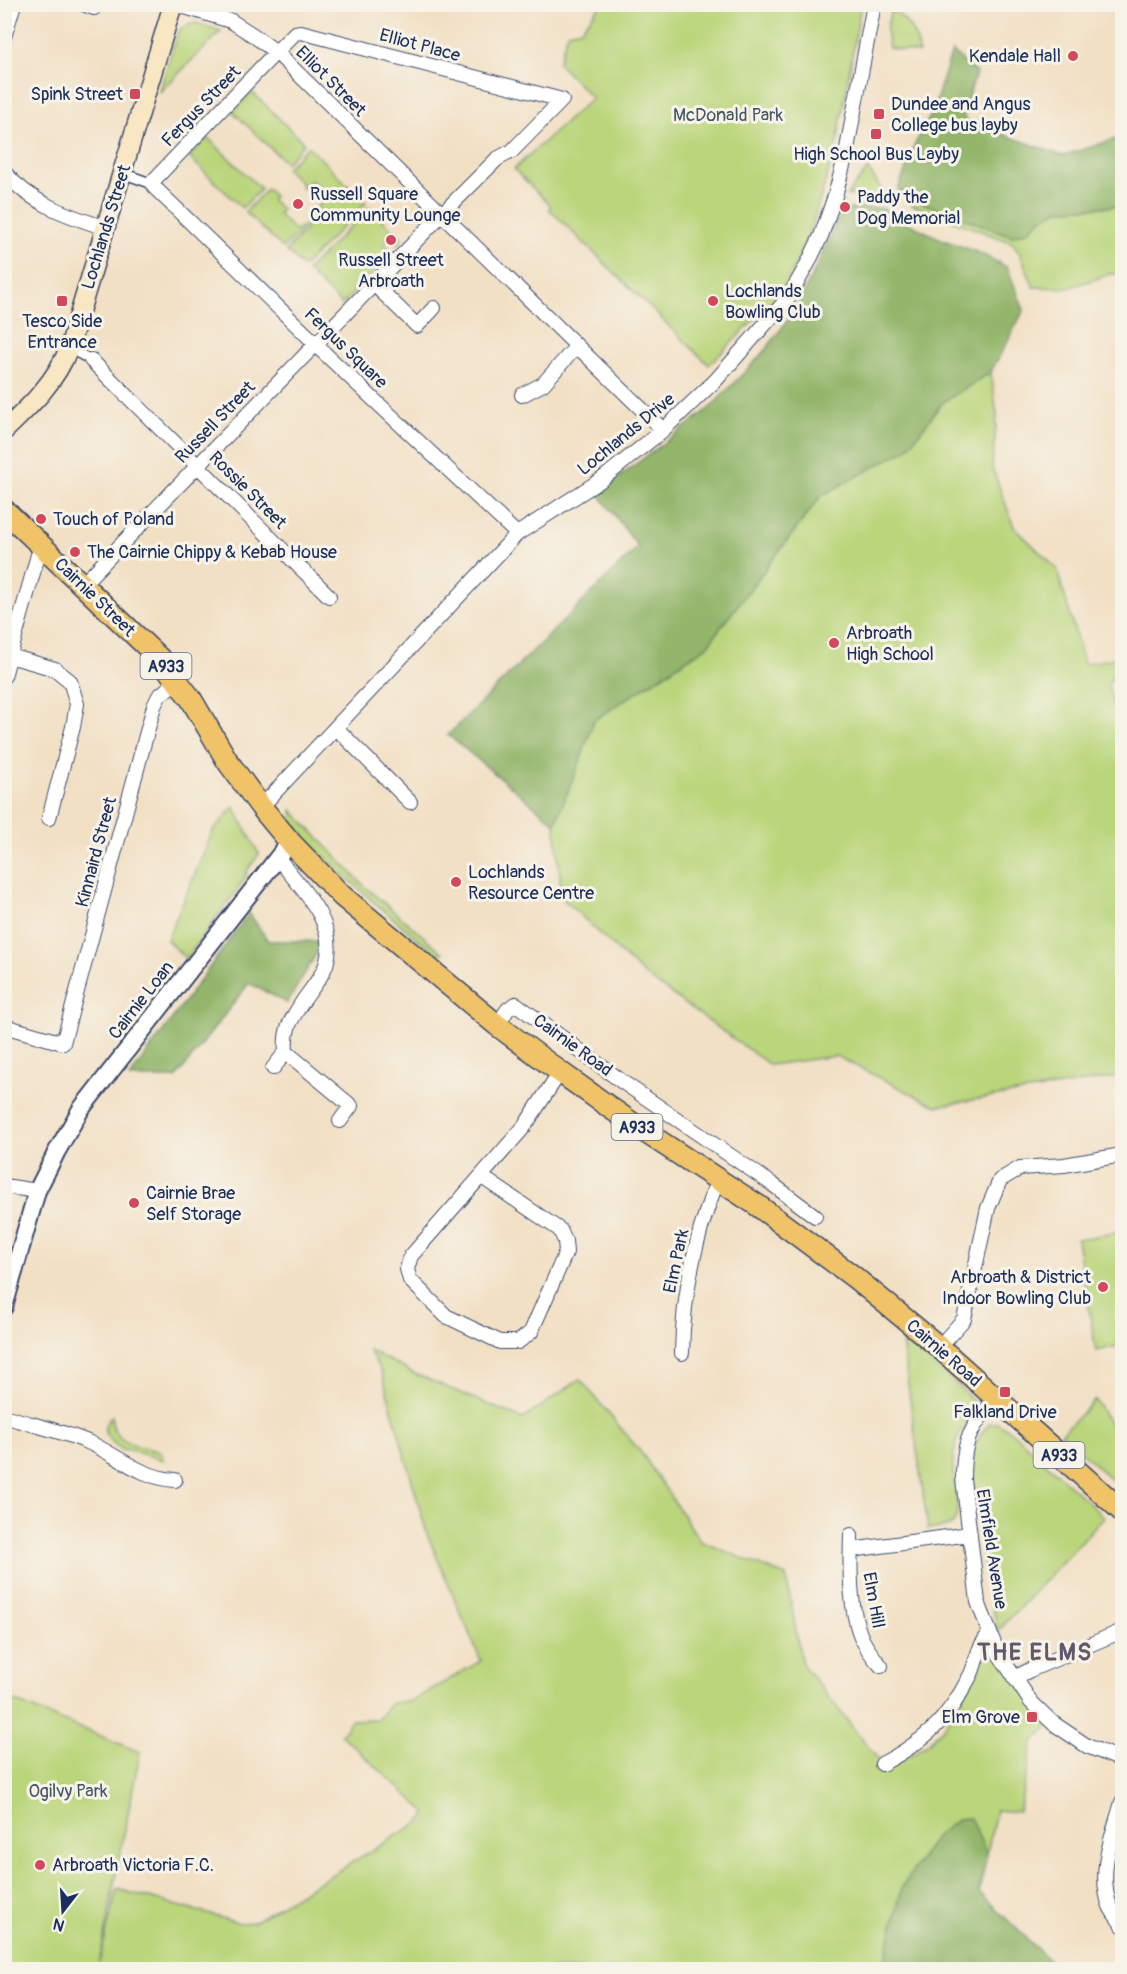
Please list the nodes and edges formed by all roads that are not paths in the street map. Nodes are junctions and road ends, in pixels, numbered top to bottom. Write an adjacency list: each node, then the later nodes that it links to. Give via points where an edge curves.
1 (14, 4): 4 (street)
2 (174, 4): 5 (street, Elliot Street, via 231,21); 7 (main road, Lochlands Street)
3 (874, 4): 18 (street, Lochlands Drive, via 838,185 808,263 789,297 767,324)
4 (4, 38)
5 (276, 52): 8 (street, Fergus Street); 9 (street, Elliot Street); 9 (street, Elliot Place, via 295,33 302,32 562,100)
6 (4, 172): 10 (street, via 55,211)
7 (122, 173): 8 (street); 10 (main road, Lochlands Street)
8 (153, 184): 13 (street, Fergus Square)
9 (441, 215): 11 (street, Russell Street); 14 (street, Elliot Street)
10 (106, 228): 15 (main road, Lochlands Street)
11 (374, 284): 12 (street, via 417,326); 13 (street, Russell Street)
12 (434, 308)
13 (316, 344): 20 (street, Russell Street); 22 (street, Fergus Square)
14 (576, 347): 17 (street, via 543,384); 18 (street, Elliot Street)
15 (69, 348): 16 (street); 19 (main road, Lochlands Street, via 42,394)
16 (91, 360): 20 (street, Rossie Street)
17 (522, 395)
18 (663, 430): 22 (street, Lochlands Drive, via 602,480)
19 (4, 431)
20 (198, 466): 24 (street, Russell Street); 25 (street, Rossie Street)
21 (4, 510): 23 (main road, Cairnie Street / A933)
22 (517, 534): 29 (street, Lochlands Drive)
23 (43, 548): 24 (main road, Cairnie Street / A933); 26 (street)
24 (82, 585): 28 (main road, Cairnie Street / A933)
25 (329, 596)
26 (10, 656): 27 (street); 32 (street, via 55,669 70,681 77,704)
27 (4, 676)
28 (178, 680): 31 (main road, Cairnie Street / A933, via 228,762); 35 (street, Kinnaird Street, via 159,696 154,706 63,1043)
29 (336, 728): 30 (street); 31 (street, Lochlands Drive)
30 (410, 802)
31 (261, 807): 33 (main road, Cairnie Road / A933)
32 (49, 818)
33 (283, 849): 34 (main road, Cairnie Road / A933); 36 (street, via 319,912 330,942 327,964 285,1034); 45 (street, Cairnie Loan, via 81,1108)
34 (497, 1025): 38 (main road, Cairnie Road / A933); 43 (street, Cairnie Road, via 516,1004)
35 (4, 1026)
36 (286, 1052): 37 (street); 39 (street, via 351,1106)
37 (273, 1068)
38 (560, 1072): 41 (street, via 524,1127); 42 (main road, Cairnie Road / A933)
39 (340, 1121)
40 (1122, 1155): 49 (street, via 1020,1168 1000,1180 987,1208 964,1319)
41 (482, 1177): 41 (street, via 411,1256 407,1269 410,1280 446,1316 500,1342 518,1342 531,1332 566,1252 565,1241 560,1230)
42 (718, 1179): 46 (main road, Cairnie Road / A933); 50 (street, Elm Park, via 704,1214 683,1317)
43 (772, 1184): 46 (street); 47 (street, Cairnie Road)
44 (4, 1186): 45 (street)
45 (37, 1191): 48 (street, Cairnie Loan)
46 (757, 1205): 49 (main road, Cairnie Road / A933)
47 (815, 1216)
48 (4, 1307)
49 (939, 1347): 51 (main road, Cairnie Road / A933)
50 (681, 1353)
51 (996, 1398): 54 (main road, Cairnie Road / A933); 55 (street, Elmfield Avenue, via 974,1424 966,1441 963,1479)
52 (4, 1416): 53 (street, via 88,1442 160,1479)
53 (175, 1479)
54 (1122, 1511)
55 (970, 1534): 57 (street); 59 (street, Elmfield Avenue, via 978,1602)
56 (851, 1535): 57 (street, Elm Hill)
57 (851, 1551): 60 (street, Elm Hill, via 859,1630)
58 (1122, 1631): 61 (street)
59 (989, 1633): 61 (street, Elmfield Avenue); 63 (street, via 972,1673 933,1731)
60 (881, 1666)
61 (1014, 1678): 62 (street, Elmfield Avenue, via 1053,1723 1087,1746)
62 (1122, 1760)
63 (882, 1764)
64 (1122, 1802): 65 (street, via 1104,1877 1110,1907)
65 (1122, 1926)

